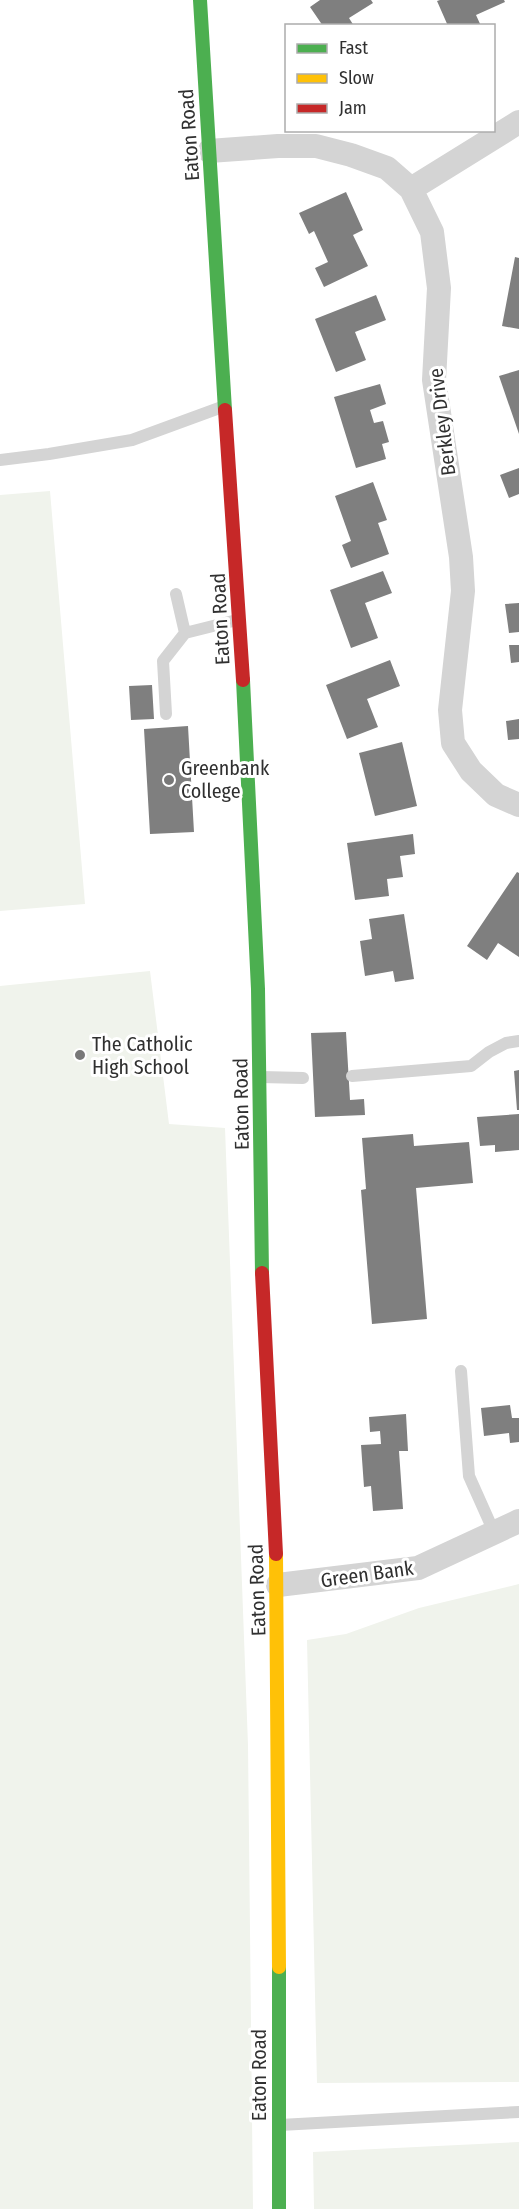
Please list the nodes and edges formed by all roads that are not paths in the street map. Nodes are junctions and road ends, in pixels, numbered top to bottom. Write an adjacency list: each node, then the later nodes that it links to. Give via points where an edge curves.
1 (200, 0): 3 (street, Eaton Road)
2 (519, 122): 4 (street)
3 (209, 152): 4 (street, Berkley Drive, via 316,146 387,168); 5 (street, Eaton Road)
4 (411, 189): 11 (street, Berkley Drive, via 432,232 439,288 434,380 461,557 463,591 450,710 453,743 471,771 496,795)
5 (225, 406): 6 (lane, via 132,440); 8 (street, Eaton Road)
6 (0, 460)
7 (176, 594): 9 (lane)
8 (240, 619): 9 (lane); 14 (street, Eaton Road)
9 (185, 633): 10 (lane, via 163,661)
10 (166, 714)
11 (519, 805)
12 (519, 1041): 13 (lane, via 506,1043 471,1066)
13 (352, 1076)
14 (260, 1077): 15 (lane); 19 (street, Eaton Road, via 262,1272)
15 (303, 1078)
16 (461, 1371): 18 (lane, via 469,1476)
17 (519, 1521): 18 (street, Green Bank)
18 (494, 1532): 19 (street, Green Bank, via 418,1568)
19 (278, 1585): 21 (street, Eaton Road)
20 (519, 2112): 21 (lane)
21 (279, 2125): 22 (street, Eaton Road)
22 (279, 2209)

